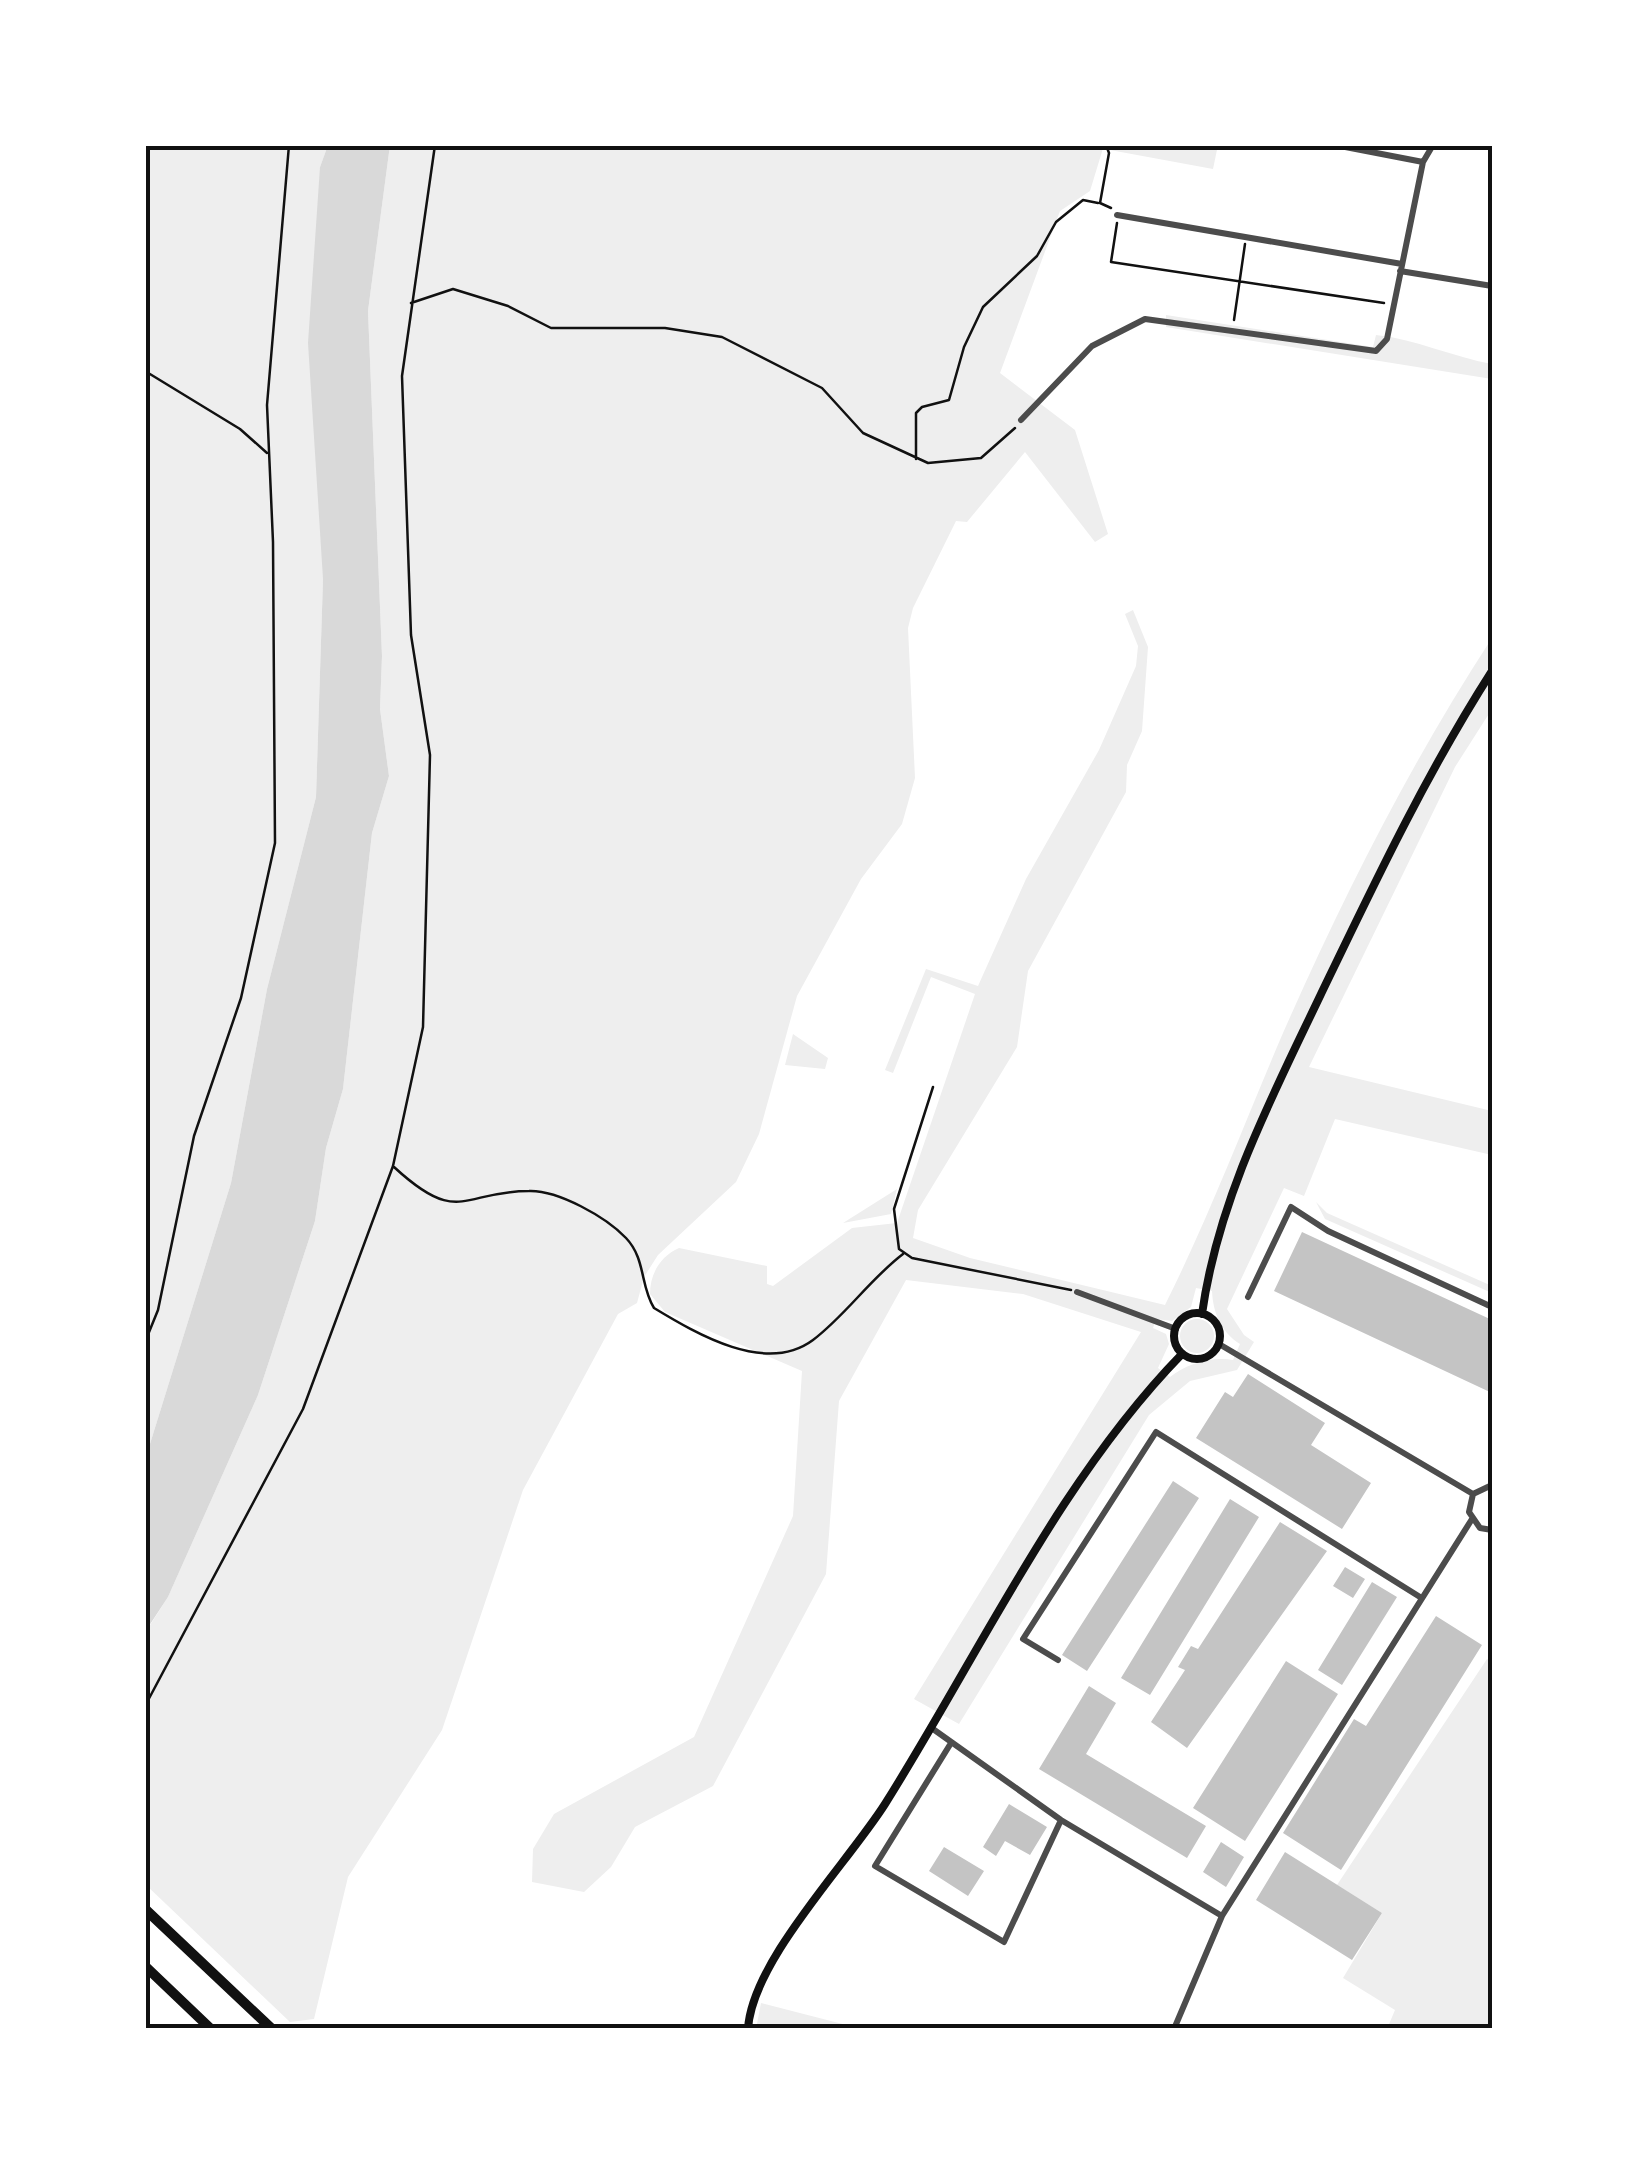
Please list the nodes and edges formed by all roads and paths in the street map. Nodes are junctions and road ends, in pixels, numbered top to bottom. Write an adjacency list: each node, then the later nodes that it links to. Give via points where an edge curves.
1 (289, 145): 18 (path)
2 (435, 145): 13 (path)
3 (1106, 145): 7 (path)
4 (1335, 145): 6 (street)
5 (1434, 145): 6 (street)
6 (1423, 162): 10 (street)
7 (1100, 203): 8 (path); 19 (path, via 1084,200 1056,222 1036,256 983,307 950,400 922,407 915,424)
8 (1118, 215): 9 (street); 11 (path, via 1111,262)
9 (1246, 238): 10 (street); 11 (path)
10 (1401, 267): 12 (street); 14 (street)
11 (1240, 283): 14 (path); 15 (path)
12 (1492, 286)
13 (410, 303): 19 (path, via 453,289 551,328 665,328 722,337 822,388 864,433); 22 (path, via 402,376 411,635 430,755 424,1027)
14 (1394, 304): 15 (street, via 1387,339 1376,351)
15 (1232, 328): 17 (street, via 1145,319 1092,346)
16 (145, 371): 18 (path, via 240,429)
17 (1022, 420): 19 (path, via 982,458 942,464)
18 (268, 454): 29 (path, via 275,843 241,998 194,1136 158,1310)
19 (916, 459)
20 (1492, 671): 27 (main road, via 1439,754 1268,1106 1227,1203)
21 (933, 1087): 23 (path, via 894,1209)
22 (394, 1166): 23 (path, via 457,1204 529,1190 556,1197 626,1238 644,1264 654,1308 760,1354 812,1341); 38 (path, via 304,1409)
23 (903, 1254): 24 (path)
24 (1077, 1292): 28 (street)
25 (1248, 1297): 26 (street, via 1291,1207 1328,1231)
26 (1492, 1307)
27 (1202, 1314): 28 (main road, via 1185,1317); 30 (main road, via 1218,1326)
28 (1176, 1329): 31 (main road)
29 (145, 1342)
30 (1219, 1344): 31 (main road, via 1204,1358); 33 (street)
31 (1182, 1354): 39 (main road, via 1105,1444)
32 (1491, 1482): 33 (street)
33 (1473, 1494): 34 (street)
34 (1472, 1519): 35 (street); 36 (street)
35 (1492, 1530)
36 (1420, 1596): 37 (street, via 1156,1432 1022,1639); 43 (street)
37 (1058, 1660)
38 (145, 1706)
39 (933, 1728): 40 (street); 45 (main road, via 863,1838 767,1967)
40 (952, 1742): 41 (street); 41 (street, via 875,1866 1004,1942)
41 (1061, 1820): 43 (street)
42 (145, 1909): 48 (highway)
43 (1222, 1916): 46 (street)
44 (145, 1966): 47 (highway)
45 (747, 2026)
46 (1177, 2027)
47 (212, 2029)
48 (272, 2029)

